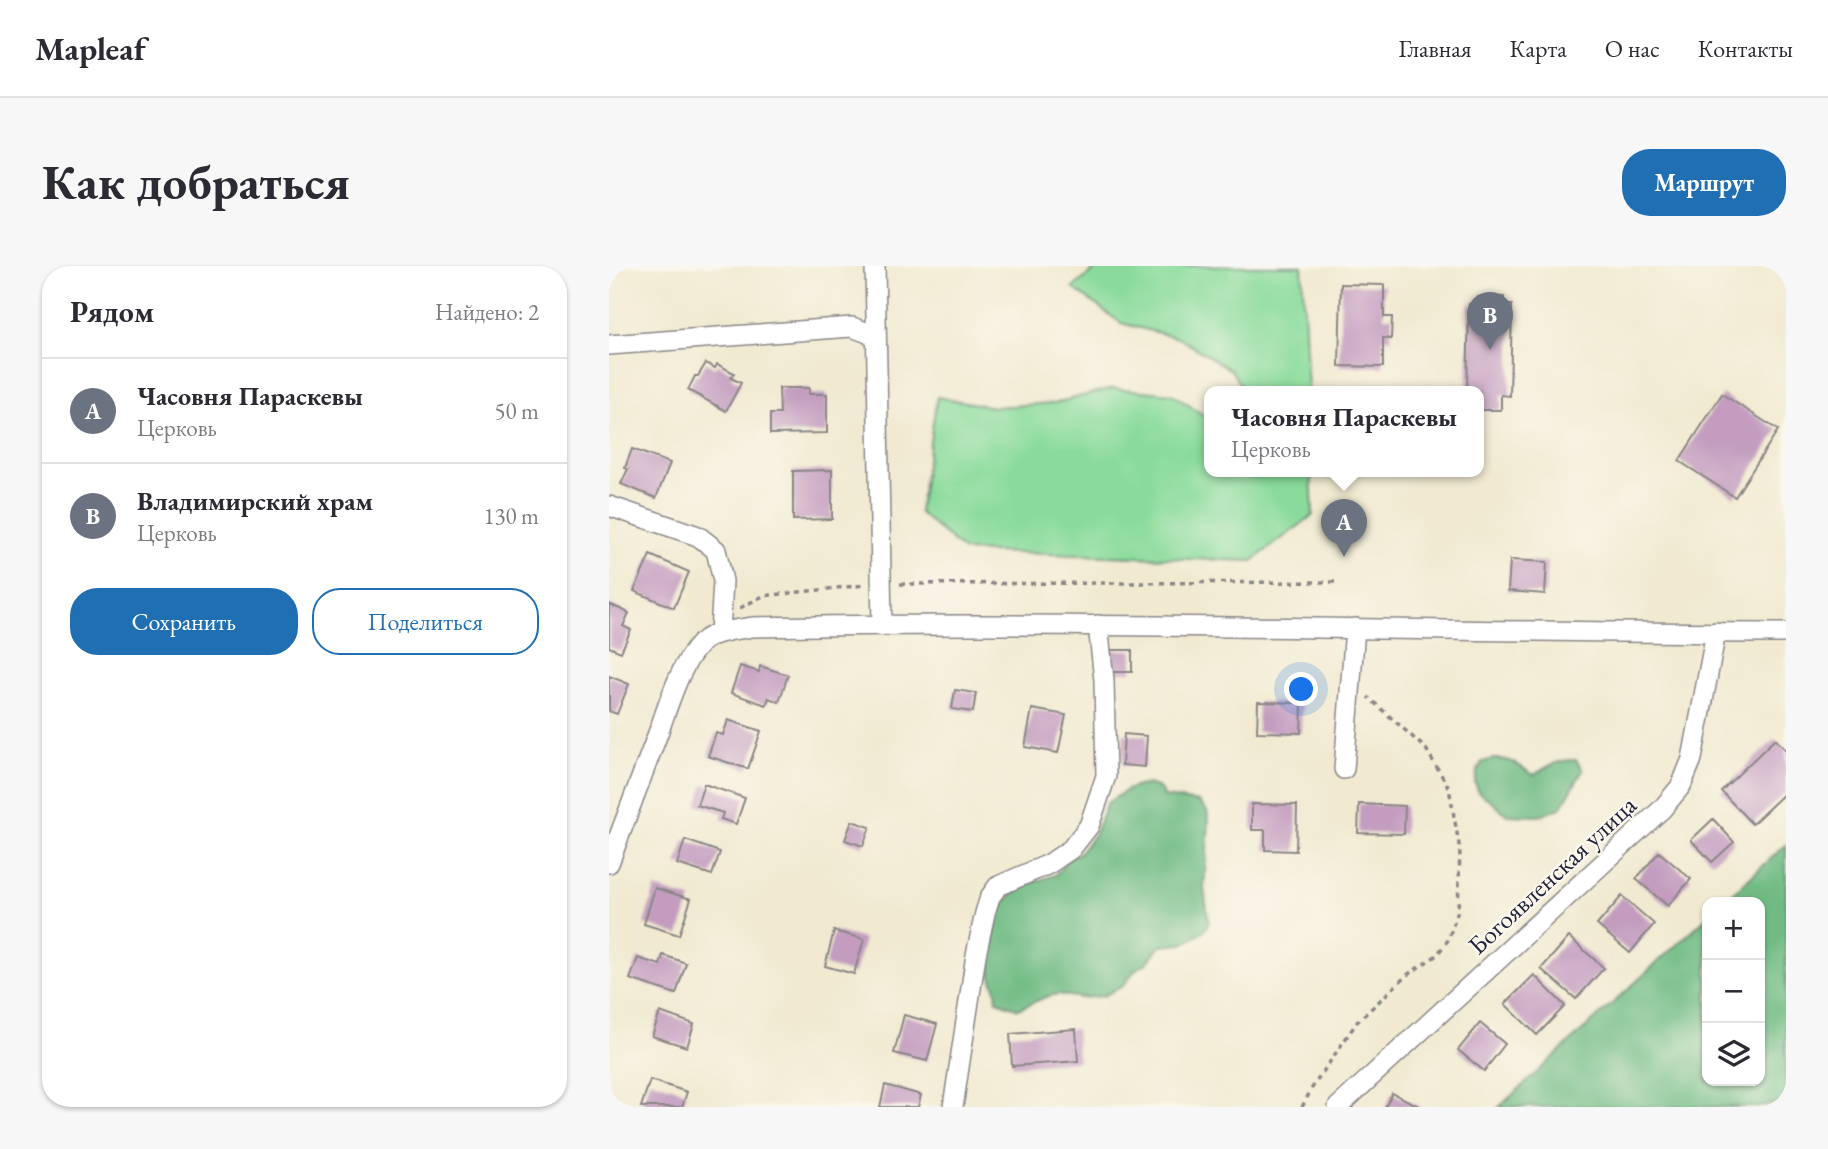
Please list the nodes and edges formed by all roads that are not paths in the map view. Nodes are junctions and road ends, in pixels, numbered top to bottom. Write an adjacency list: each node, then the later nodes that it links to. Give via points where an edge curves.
1 (875, 266): 2 (street)
2 (876, 336): 3 (street, via 852,327); 5 (street)
3 (609, 345)
4 (609, 506): 7 (street, via 698,536 716,550 723,581)
5 (882, 624): 6 (street); 7 (street)
6 (1098, 625): 8 (street); 13 (street, via 1106,776 1089,827 1071,849 998,886 990,897 976,955)
7 (720, 626): 12 (street, via 702,642 672,695)
8 (1355, 628): 9 (street); 11 (street)
9 (1716, 632): 10 (street); 14 (street, Богоявленская улица, via 1692,759 1681,786 1662,809)
10 (1786, 633)
11 (1344, 769)
12 (609, 863)
13 (953, 1107)
14 (1338, 1107)

